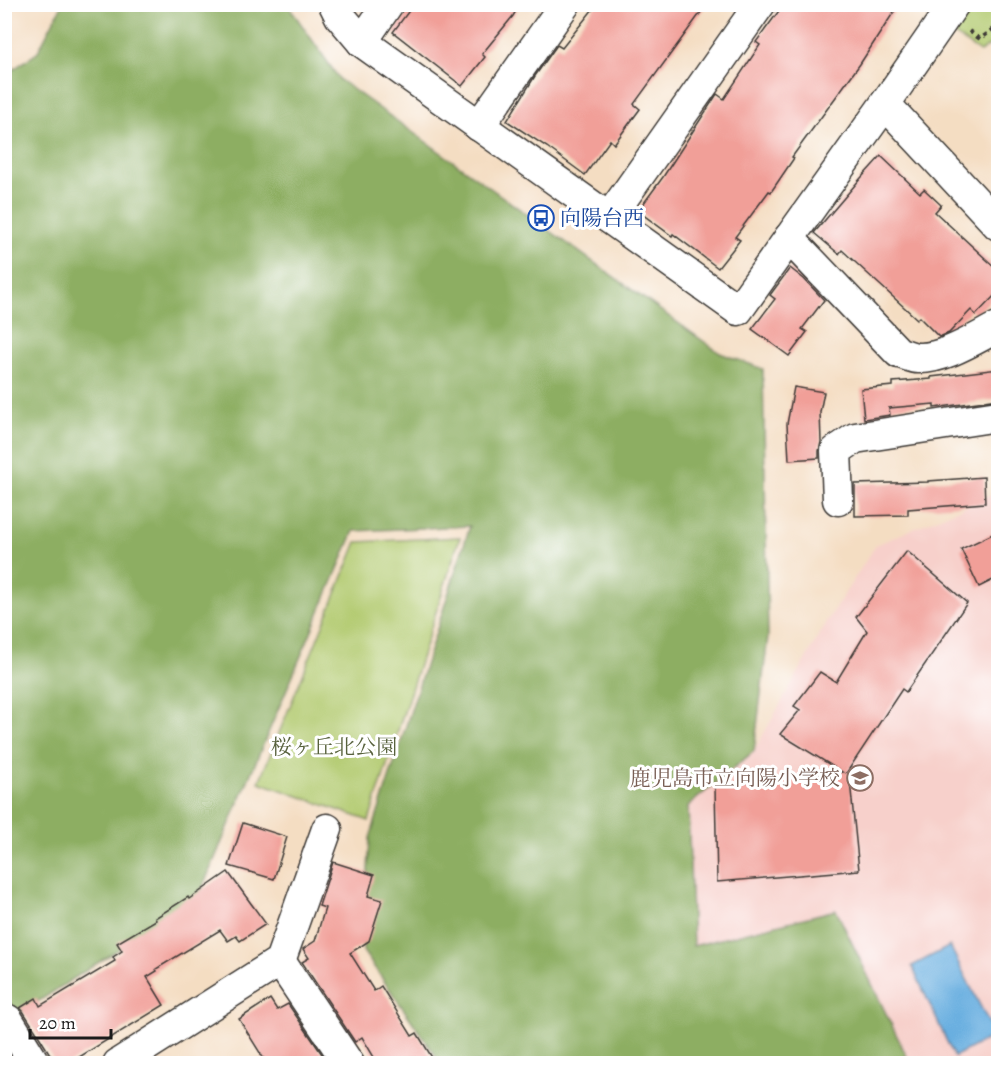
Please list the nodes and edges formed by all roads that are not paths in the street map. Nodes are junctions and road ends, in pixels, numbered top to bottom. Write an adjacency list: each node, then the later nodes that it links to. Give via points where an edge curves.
1 (334, 4): 6 (street, via 339,16)
2 (388, 4): 6 (street)
3 (565, 4): 8 (street)
4 (760, 4): 9 (street)
5 (954, 4): 7 (street)
6 (362, 42): 8 (street)
7 (885, 104): 10 (street); 11 (street)
8 (479, 126): 9 (street)
9 (609, 218): 11 (street, via 738,310)
10 (999, 225)
11 (789, 238): 12 (street, via 899,353 917,358 934,356)
12 (999, 327)
13 (999, 416): 14 (street, via 855,438 836,451)
14 (838, 500)
15 (327, 829): 16 (street)
16 (280, 961): 19 (street); 20 (street)
17 (4, 1019): 18 (street)
18 (35, 1064)
19 (118, 1064)
20 (349, 1064)

